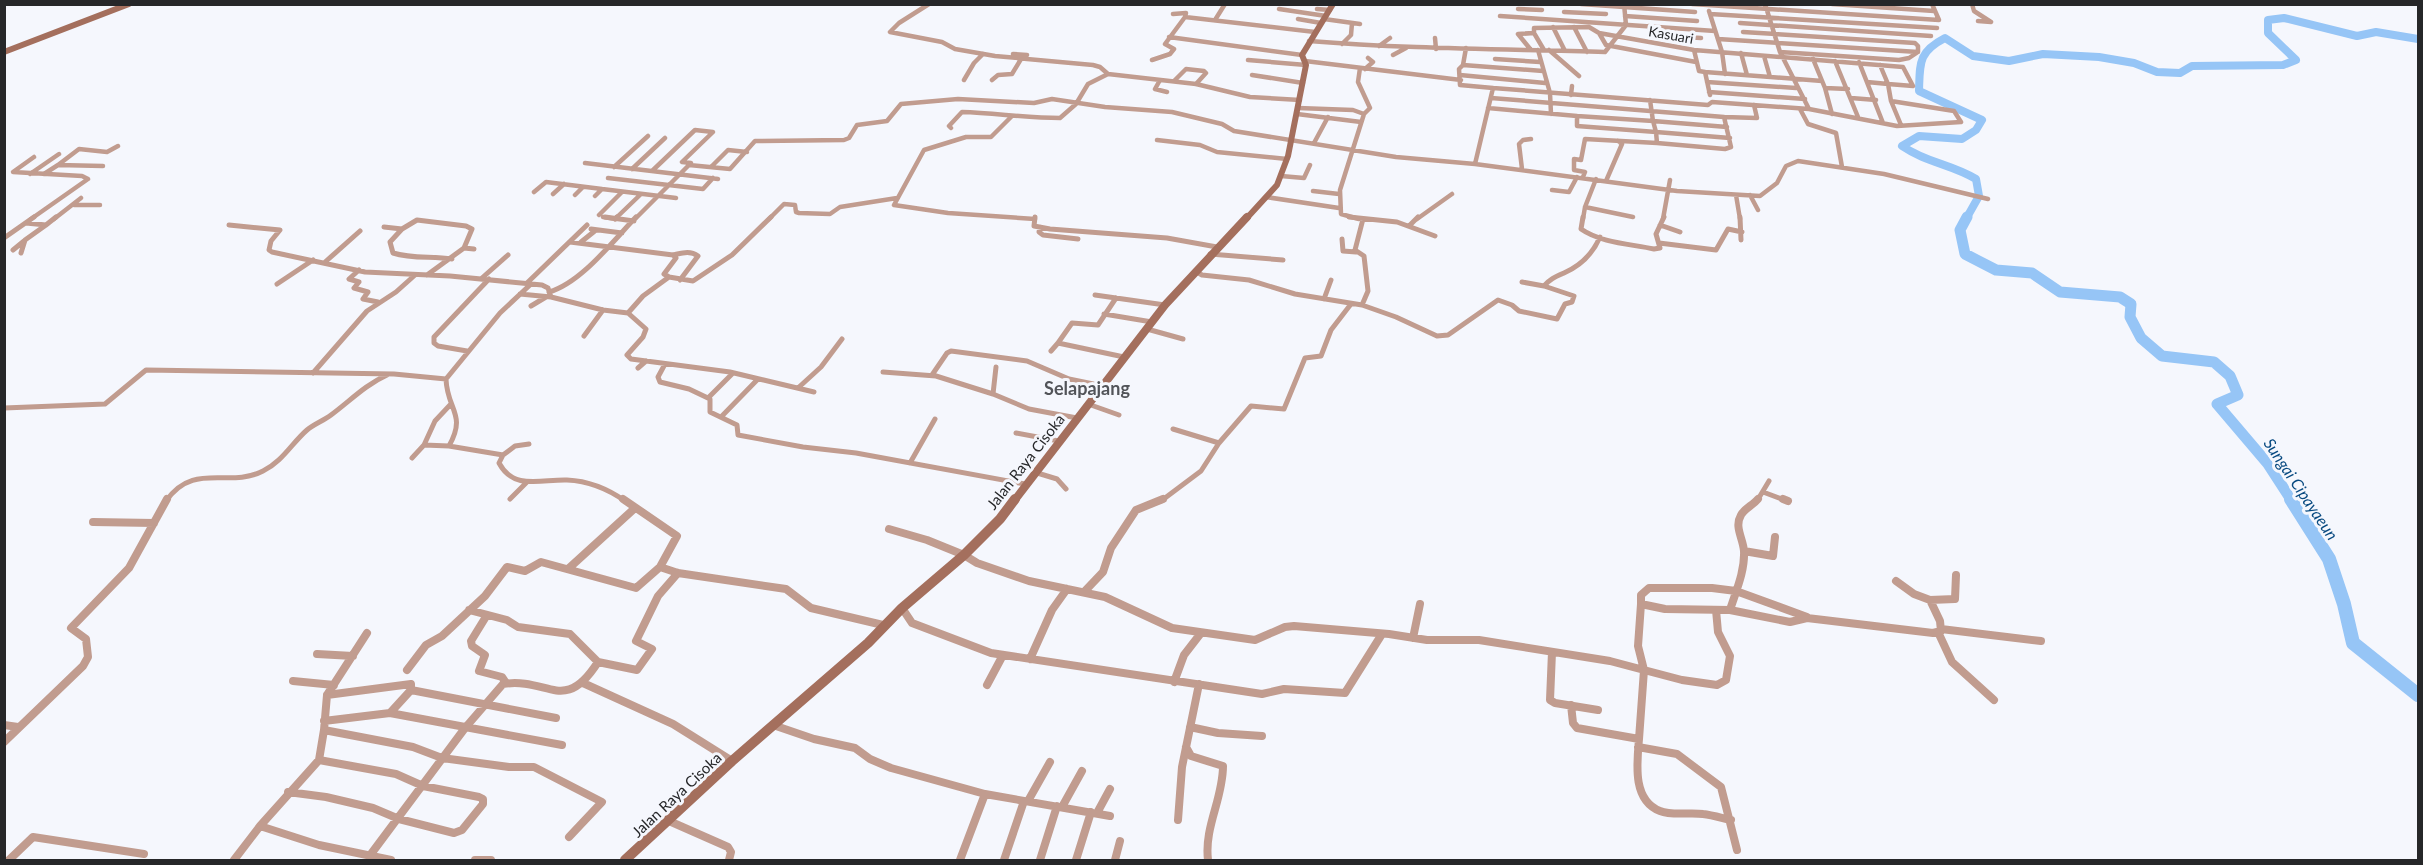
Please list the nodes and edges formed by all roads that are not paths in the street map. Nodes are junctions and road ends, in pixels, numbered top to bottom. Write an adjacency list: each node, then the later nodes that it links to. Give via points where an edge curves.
1 (129, 4): 83 (street)
2 (929, 4): 89 (street, via 890,32)
3 (1225, 4): 35 (street)
4 (1541, 4): 19 (street)
5 (1565, 4): 21 (street)
6 (1581, 4): 10 (street)
7 (1832, 4): 13 (street)
8 (1932, 4): 20 (street)
9 (1971, 4): 38 (street, via 1974,11 1991,22)
10 (1605, 5): 14 (street); 25 (street)
11 (1692, 5): 12 (street); 22 (street)
12 (1707, 5): 15 (street); 26 (street)
13 (1845, 5): 20 (street); 23 (street)
14 (1624, 6): 22 (street); 30 (street)
15 (1765, 6): 23 (street); 32 (street)
16 (1279, 9): 27 (street)
17 (1317, 9): 27 (street)
18 (1518, 9): 19 (street)
19 (1542, 10): 34 (street)
20 (1934, 11): 23 (street, via 1939,20)
21 (1564, 12): 25 (street); 36 (street)
22 (1695, 12): 37 (street)
23 (1849, 13): 39 (street)
24 (1173, 14): 31 (street, via 1186,13)
25 (1606, 14): 41 (street)
26 (1710, 14): 28 (street); 51 (street)
27 (1327, 15): 33 (street); 40 (street); 53 (street, Jalan Raya Cisoka)
28 (1737, 15): 32 (street); 42 (street)
29 (1500, 16): 34 (street)
30 (1625, 16): 37 (street); 44 (street)
31 (1185, 17): 35 (street); 60 (street)
32 (1770, 17): 39 (street); 46 (street)
33 (1298, 19)
34 (1541, 19): 36 (street)
35 (1215, 20): 53 (street)
36 (1564, 20): 41 (street)
37 (1697, 21): 50 (street)
38 (1978, 21)
39 (1853, 22): 49 (street); 52 (street)
40 (1352, 23): 43 (street); 69 (street, via 1351,35)
41 (1607, 23): 44 (street)
42 (1740, 23): 46 (street); 54 (street)
43 (1360, 24)
44 (1626, 25): 45 (street); 58 (street)
45 (1649, 26): 50 (street); 63 (street, via 1654,35)
46 (1772, 26): 52 (street); 57 (street)
47 (1553, 27): 48 (street, Kasuari); 55 (street, Kasuari, via 1534,28); 82 (street)
48 (1574, 27): 56 (street, Kasuari, via 1593,28); 84 (street)
49 (1937, 28)
50 (1699, 29): 51 (street); 63 (street)
51 (1715, 31): 64 (street)
52 (1857, 31): 59 (street); 65 (street)
53 (1315, 32): 66 (street, Jalan Raya Cisoka)
54 (1743, 32): 57 (street); 67 (street)
55 (1534, 33): 78 (street, via 1518,35); 80 (street)
56 (1599, 33): 58 (street, Kasuari); 72 (street, via 1605,45)
57 (1774, 34): 65 (street); 68 (street)
58 (1618, 36): 72 (street); 81 (street, Kasuari)
59 (1931, 36)
60 (1169, 38): 95 (street, via 1165,44 1174,49); 102 (street)
61 (1390, 38): 71 (street)
62 (1435, 38): 76 (street)
63 (1701, 38): 70 (street)
64 (1718, 39): 67 (street); 85 (street)
65 (1862, 39): 75 (street); 86 (street, via 1915,43)
66 (1309, 41): 69 (street); 102 (street, Jalan Raya Cisoka)
67 (1745, 41): 68 (street)
68 (1777, 43): 75 (street); 90 (street)
69 (1342, 44): 71 (street)
70 (1703, 45)
71 (1379, 46): 73 (street)
72 (1611, 46): 84 (street, via 1605,52); 105 (street)
73 (1406, 48): 76 (street); 92 (street)
74 (1466, 48): 76 (street); 77 (street); 107 (street)
75 (1866, 48): 86 (street); 98 (street)
76 (1436, 49)
77 (1495, 50): 78 (street); 97 (street)
78 (1531, 50): 79 (street)
79 (1538, 50): 80 (street); 104 (street)
80 (1546, 50): 82 (street); 117 (street)
81 (1695, 50): 85 (street, Kasuari); 105 (street)
82 (1565, 51): 84 (street)
83 (4, 52)
84 (1587, 52)
85 (1722, 52): 88 (street, Kasuari); 114 (street)
86 (1918, 52): 98 (street, via 1905,60)
87 (1005, 53): 93 (street)
88 (1741, 53): 94 (street, Kasuari); 116 (street)
89 (983, 54): 93 (street); 121 (street)
90 (1781, 54): 94 (street, Kasuari); 98 (street); 100 (street); 120 (street)
91 (1027, 55): 93 (street)
92 (1393, 55)
93 (1012, 56): 99 (street)
94 (1764, 56): 118 (street)
95 (1154, 58)
96 (1368, 58): 110 (street, via 1372,62)
97 (1495, 58): 104 (street); 109 (street)
98 (1871, 58)
99 (1021, 59): 113 (street, via 1093,65); 122 (street, via 1012,74 998,75)
100 (1813, 59): 103 (street); 126 (street)
101 (1248, 60): 102 (street)
102 (1304, 60): 110 (street); 129 (street, Jalan Raya Cisoka)
103 (1835, 61): 106 (street); 138 (street)
104 (1540, 62): 111 (street)
105 (1694, 62): 112 (street)
106 (1859, 62): 108 (street); 128 (street)
107 (1463, 65): 109 (street); 119 (street)
108 (1880, 65): 132 (street); 132 (street, via 1904,68 1913,86)
109 (1493, 67): 111 (street)
110 (1363, 68): 119 (street); 159 (street, via 1358,82 1370,108)
111 (1543, 72): 130 (street)
112 (1704, 72): 114 (street); 127 (street)
113 (1108, 74): 123 (street); 150 (street, via 1088,84)
114 (1725, 74): 116 (street)
115 (1252, 75): 129 (street)
116 (1747, 75): 118 (street)
117 (1579, 76)
118 (1770, 77): 120 (street)
119 (1460, 78): 130 (street); 134 (street, via 1460,85)
120 (1793, 78): 124 (street); 135 (street)
121 (964, 80)
122 (992, 80)
123 (1160, 80): 125 (street); 139 (street, via 1155,89)
124 (1814, 80): 126 (street); 136 (street)
125 (1174, 81): 131 (street); 131 (street, via 1186,69 1204,71)
126 (1821, 81): 137 (street)
127 (1707, 82): 135 (street); 140 (street)
128 (1868, 82): 132 (street); 147 (street)
129 (1303, 83): 153 (street, Jalan Raya Cisoka)
130 (1545, 83): 141 (street)
131 (1196, 84): 153 (street)
132 (1888, 84): 148 (street)
133 (1572, 86): 142 (street)
134 (1493, 88): 141 (street); 143 (street)
135 (1796, 88): 145 (street)
136 (1818, 88)
137 (1825, 88): 138 (street); 161 (street)
138 (1848, 89): 144 (street)
139 (1167, 92)
140 (1709, 92): 145 (street); 149 (street)
141 (1550, 93): 142 (street); 151 (street)
142 (1571, 95): 146 (street)
143 (1491, 98): 151 (street); 155 (street)
144 (1851, 98): 147 (street); 166 (street)
145 (1805, 99): 157 (street)
146 (1650, 100): 149 (street, via 1708,105); 158 (street)
147 (1876, 100): 170 (street)
148 (1891, 101): 154 (street); 171 (street)
149 (1712, 102): 152 (street)
150 (1077, 103): 162 (street, via 1056,119); 180 (street, via 1172,112 1222,124 1234,131); 186 (street, via 988,99 901,104 884,123 857,125 849,138 759,140)
151 (1551, 103): 158 (street); 160 (street)
152 (1754, 105): 156 (street); 165 (street, via 1757,118)
153 (1299, 107): 159 (street); 164 (street); 180 (street, Jalan Raya Cisoka)
154 (1927, 107): 169 (street); 169 (street, via 1954,111 1961,122)
155 (1488, 108): 160 (street); 191 (street)
156 (1800, 109): 157 (street); 198 (street, via 1808,124 1836,132)
157 (1809, 110): 161 (street)
158 (1652, 111): 165 (street); 168 (street)
159 (1364, 114): 167 (street)
160 (1551, 114): 163 (street)
161 (1832, 114): 166 (street)
162 (1012, 116): 173 (street, via 962,112); 232 (street, via 991,137 966,137 924,150)
163 (1577, 116): 168 (street); 174 (street, via 1577,126)
164 (1328, 117): 167 (street); 182 (street)
165 (1724, 117): 172 (street)
166 (1857, 117): 170 (street)
167 (1361, 122): 185 (street)
168 (1653, 122): 172 (street); 174 (street)
169 (1934, 122): 171 (street)
170 (1883, 123): 171 (street)
171 (1901, 125)
172 (1727, 127): 177 (street)
173 (951, 128)
174 (1656, 132): 177 (street); 183 (street)
175 (648, 136): 196 (street)
176 (665, 138): 200 (street)
177 (1730, 138): 183 (street, via 1731,147 1725,149)
178 (1531, 139): 199 (street, via 1519,144)
179 (1157, 140): 189 (street, via 1200,145 1216,152)
180 (1292, 140): 182 (street); 189 (street, Jalan Raya Cisoka)
181 (1618, 141): 183 (street); 206 (street, via 1584,140 1581,160 1575,159 1574,170 1585,172); 210 (street, via 1622,144)
182 (1314, 142): 185 (street)
183 (1657, 143)
184 (118, 146): 192 (street, via 107,152 79,149)
185 (1353, 150): 191 (street); 222 (street)
186 (747, 152): 197 (street, via 730,169); 197 (street, via 728,150)
187 (59, 154): 202 (street)
188 (34, 157): 202 (street, via 13,172)
189 (1287, 159): 205 (street, Jalan Raya Cisoka)
190 (585, 163): 196 (street)
191 (1475, 164): 199 (street)
192 (58, 165): 195 (street); 203 (street)
193 (689, 165): 197 (street); 201 (street, via 682,162 713,132 695,130); 204 (street)
194 (1310, 165): 205 (street, via 1304,178)
195 (103, 166)
196 (614, 166): 200 (street)
197 (711, 167)
198 (1842, 167): 226 (street, via 1789,163 1769,191 1760,196); 233 (street)
199 (1522, 168): 206 (street)
200 (632, 169): 201 (street)
201 (651, 171): 204 (street)
202 (30, 174): 203 (street)
203 (44, 174): 243 (street, via 88,178)
204 (679, 174): 212 (street); 212 (street, via 716,179 703,189)
205 (1281, 176): 229 (street, Jalan Raya Cisoka)
206 (1580, 177): 208 (street); 215 (street, via 1569,192)
207 (608, 178): 212 (street)
208 (1596, 179): 210 (street); 236 (street)
209 (1670, 180): 216 (street)
210 (1606, 181): 216 (street)
211 (564, 184): 213 (street); 218 (street, via 546,182); 220 (street)
212 (669, 185): 228 (street)
213 (584, 187): 214 (street); 224 (street)
214 (602, 189): 219 (street); 227 (street)
215 (1552, 190)
216 (1669, 190): 225 (street); 246 (street)
217 (1313, 191): 222 (street)
218 (534, 192)
219 (622, 192): 221 (street); 240 (street, via 601,216)
220 (553, 194)
221 (641, 194): 228 (street); 240 (street)
222 (1340, 194): 237 (street)
223 (1452, 194): 247 (street, via 1417,216)
224 (575, 195)
225 (1736, 195): 226 (street); 255 (street)
226 (1750, 195): 238 (street)
227 (595, 196)
228 (659, 196): 231 (street); 242 (street)
229 (1266, 197): 237 (street); 267 (street, Jalan Raya Cisoka)
230 (81, 198): 234 (street)
231 (676, 198)
232 (897, 198): 249 (street, via 894,205 936,212 1033,216 1033,225); 287 (street, via 840,207 830,214 799,213 795,206 784,204 732,255 693,281)
233 (1988, 199)
234 (73, 205): 235 (street); 244 (street)
235 (100, 205)
236 (1585, 207): 239 (street); 257 (street, via 1581,231)
237 (1339, 208): 241 (street, via 1344,217)
238 (1758, 210)
239 (1633, 217)
240 (615, 219): 242 (street)
241 (1364, 219): 247 (street); 271 (street)
242 (634, 221): 253 (street)
243 (25, 223): 244 (street); 258 (street)
244 (46, 225): 261 (street)
245 (229, 225): 277 (street, via 280,230 269,250)
246 (1660, 225): 254 (street); 265 (street, via 1656,234)
247 (1409, 226): 256 (street)
248 (384, 227): 251 (street)
249 (1040, 227): 259 (street, via 1043,235); 267 (street, via 1163,237)
250 (591, 228): 253 (street); 263 (street); 264 (street)
251 (402, 229): 268 (street, via 417,220 466,226 472,229); 276 (street, via 390,242 393,254)
252 (360, 231): 279 (street)
253 (622, 232): 266 (street)
254 (1680, 232)
255 (1742, 232): 262 (street); 265 (street, via 1728,229 1716,250)
256 (1435, 236)
257 (1600, 237): 265 (street, via 1654,249 1660,248); 292 (street, via 1595,252 1586,260 1565,273 1553,275)
258 (4, 238)
259 (1078, 238)
260 (1342, 239): 271 (street, via 1343,251)
261 (25, 240): 270 (street); 272 (street)
262 (1741, 240)
263 (570, 242): 266 (street); 290 (street)
264 (581, 242)
265 (1659, 243)
266 (608, 246): 275 (street); 295 (street, via 575,278)
267 (1216, 247): 273 (street, Jalan Raya Cisoka)
268 (464, 248): 269 (street); 276 (street)
269 (474, 249)
270 (13, 250)
271 (1356, 252): 301 (street, via 1364,256 1364,276 1369,287)
272 (21, 253)
273 (1210, 254): 278 (street); 281 (street, Jalan Raya Cisoka)
274 (508, 255): 285 (street)
275 (673, 255): 284 (street, via 676,258 664,274); 287 (street, via 698,255)
276 (452, 259): 283 (street)
277 (313, 260): 279 (street); 291 (street)
278 (1283, 260)
279 (324, 263): 280 (street)
280 (359, 270): 282 (street); 298 (street, via 349,279 359,282 354,288 368,292 363,299)
281 (1195, 271): 297 (street); 300 (street, Jalan Raya Cisoka)
282 (415, 275): 283 (street); 298 (street)
283 (427, 275): 285 (street)
284 (669, 277): 287 (street); 304 (street)
285 (482, 278): 286 (street)
286 (489, 279): 290 (street); 311 (street, via 434,337 438,346)
287 (680, 280)
288 (1331, 280): 297 (street)
289 (1522, 282): 292 (street)
290 (529, 283): 293 (street); 295 (street, via 546,287)
291 (277, 284)
292 (1544, 285): 301 (street, via 1574,296 1557,319 1496,300 1441,337)
293 (520, 294): 295 (street); 311 (street)
294 (1095, 295): 296 (street)
295 (549, 296): 302 (street); 303 (street)
296 (1116, 298): 300 (street); 305 (street)
297 (1324, 299): 299 (street)
298 (379, 302): 319 (street)
299 (1351, 304): 301 (street); 340 (street, via 1331,330 1322,356 1305,358 1284,409 1251,406)
300 (1165, 305): 306 (street, Jalan Raya Cisoka)
301 (1362, 305)
302 (531, 306)
303 (603, 310): 304 (street); 307 (street)
304 (628, 313): 314 (street, via 646,328 627,355)
305 (1104, 314): 306 (street); 310 (street, via 1096,326 1070,324)
306 (1149, 326): 309 (street); 313 (street, Jalan Raya Cisoka)
307 (584, 336)
308 (842, 339): 326 (street, via 821,367)
309 (1183, 339)
310 (1058, 343): 312 (street); 313 (street)
311 (467, 351): 323 (street)
312 (1052, 351)
313 (1124, 357): 325 (street, Jalan Raya Cisoka)
314 (646, 362): 315 (street); 317 (street)
315 (665, 364): 320 (street); 329 (street, via 658,377 660,382)
316 (996, 367): 328 (street)
317 (638, 368)
318 (883, 372): 322 (street)
319 (312, 373): 321 (street); 332 (street, via 146,370 105,404)
320 (733, 373): 324 (street); 329 (street)
321 (394, 374): 323 (street); 357 (street, via 368,384 308,429 264,471 182,483 167,498)
322 (932, 375): 325 (street, via 951,351 1027,361 1069,379); 328 (street)
323 (446, 379): 331 (street)
324 (758, 379): 326 (street); 334 (street)
325 (1103, 386): 330 (street, Jalan Raya Cisoka)
326 (798, 388): 327 (street)
327 (814, 392)
328 (993, 394): 335 (street, via 1029,409)
329 (708, 398): 334 (street, via 710,412)
330 (1088, 404): 333 (street); 335 (street, Jalan Raya Cisoka)
331 (450, 405): 342 (street, via 435,421); 343 (street, via 459,424)
332 (4, 408)
333 (1119, 415)
334 (721, 417): 346 (street, via 737,425 742,437)
335 (1077, 418): 339 (street, Jalan Raya Cisoka)
336 (935, 419): 346 (street)
337 (1173, 429): 340 (street)
338 (1016, 433): 339 (street)
339 (1059, 441): 347 (street, Jalan Raya Cisoka)
340 (1219, 443): 369 (street, via 1201,471 1161,501 1136,510 1112,548 1103,572)
341 (529, 444): 344 (street, via 518,445)
342 (424, 445): 343 (street); 345 (street)
343 (449, 446): 344 (street)
344 (503, 454): 349 (street, via 499,464 504,472)
345 (412, 458)
346 (910, 463): 350 (street)
347 (1034, 472): 350 (street, Jalan Raya Cisoka); 351 (street, via 1057,479)
348 (1769, 481): 352 (street)
349 (526, 483): 353 (street); 355 (street, via 554,479 592,484 606,488)
350 (1025, 484): 361 (street, Jalan Raya Cisoka, via 1000,519)
351 (1066, 489)
352 (1762, 492): 354 (street); 360 (street, via 1738,520)
353 (510, 499)
354 (1788, 501)
355 (635, 508): 362 (street, via 678,538); 363 (street)
356 (93, 522): 357 (street)
357 (153, 523): 412 (street, via 129,568 71,628 86,639 88,657 83,666)
358 (889, 529): 361 (street)
359 (1775, 537): 360 (street, via 1773,556)
360 (1744, 551): 368 (street)
361 (964, 555): 367 (street, via 1021,579); 373 (street, Jalan Raya Cisoka)
362 (660, 567): 363 (street, via 636,588); 364 (street)
363 (568, 568): 374 (street, via 539,562 525,571 507,567)
364 (678, 573): 379 (street, via 786,589 811,608); 391 (street, via 658,597 636,641 652,649 642,665 637,670)
365 (1956, 575): 370 (street, via 1955,599)
366 (1896, 581): 370 (street)
367 (1067, 589): 369 (street); 390 (street, via 1052,610)
368 (1736, 591): 372 (street, via 1649,588 1641,595); 376 (street); 378 (street)
369 (1084, 592): 382 (street, via 1105,597 1172,628)
370 (1930, 600): 380 (street)
371 (1420, 604): 384 (street)
372 (1641, 604): 375 (street, via 1665,609); 393 (street, via 1638,646)
373 (902, 608): 379 (street, Jalan Raya Cisoka); 388 (street, via 912,623)
374 (469, 610): 377 (street); 392 (street, via 442,636 426,645)
375 (1716, 610): 376 (street); 393 (street, via 1718,632 1730,656 1723,683 1682,680)
376 (1730, 610): 378 (street, via 1790,622)
377 (487, 615): 391 (street, via 518,627 570,634); 396 (street, via 471,641 472,646 485,655 479,671 502,677)
378 (1810, 618): 380 (street)
379 (883, 625): 411 (street, Jalan Raya Cisoka, via 868,643)
380 (1940, 630): 385 (street); 403 (street, via 1952,662)
381 (367, 633): 389 (street)
382 (1201, 633): 383 (street, via 1255,640 1294,626); 395 (street, via 1186,649)
383 (1382, 634): 384 (street); 398 (street, via 1343,694 1284,689 1256,693)
384 (1413, 638): 386 (street, via 1479,640)
385 (2041, 641)
386 (1552, 652): 393 (street); 405 (street, via 1550,699)
387 (317, 654): 389 (street)
388 (1003, 655): 390 (street); 400 (street)
389 (353, 656): 399 (street)
390 (1030, 659): 395 (street)
391 (598, 662): 397 (street)
392 (407, 670)
393 (1644, 670): 418 (street)
394 (293, 681): 399 (street)
395 (1174, 682): 398 (street)
396 (506, 683): 397 (street, via 568,691); 404 (street)
397 (583, 683): 423 (street, via 674,724)
398 (1199, 684): 413 (street)
399 (334, 685): 402 (street)
400 (987, 685)
401 (411, 690): 402 (street, via 411,684); 404 (street); 407 (street)
402 (327, 695): 409 (street)
403 (1994, 700)
404 (485, 703): 408 (street); 414 (street)
405 (1571, 705): 406 (street); 418 (street, via 1577,728)
406 (1598, 710)
407 (390, 713): 409 (street); 414 (street)
408 (556, 718)
409 (324, 721): 415 (street)
410 (4, 725): 412 (street)
411 (773, 725): 423 (street, Jalan Raya Cisoka); 429 (street, via 855,748 891,768)
412 (18, 727): 417 (street)
413 (1190, 727): 416 (street); 420 (street)
414 (465, 728): 419 (street); 421 (street)
415 (324, 730): 421 (street, via 413,747); 422 (street)
416 (1262, 736)
417 (4, 742)
418 (1638, 743): 436 (street, via 1677,754 1721,787); 436 (street, via 1637,783 1656,809)
419 (562, 745)
420 (1186, 747): 435 (street); 456 (street, via 1191,756 1223,766 1221,788 1205,839)
421 (442, 758): 426 (street); 439 (street, via 534,767 602,802)
422 (319, 760): 426 (street, via 396,774); 428 (street)
423 (732, 761): 437 (street, Jalan Raya Cisoka)
424 (1050, 762): 430 (street)
425 (1082, 771): 431 (street)
426 (423, 786): 434 (street); 434 (street, via 479,797 483,804 458,832)
427 (1110, 789): 432 (street)
428 (288, 792): 434 (street, via 364,806); 438 (street)
429 (986, 794): 430 (street); 451 (street)
430 (1026, 801): 431 (street); 452 (street)
431 (1060, 807): 432 (street); 453 (street)
432 (1094, 813): 433 (street); 454 (street)
433 (1110, 816)
434 (399, 819): 443 (street)
435 (1178, 820)
436 (1731, 820): 441 (street)
437 (669, 821): 449 (street, Jalan Raya Cisoka); 450 (street, via 728,847)
438 (260, 826): 443 (street, via 319,845); 446 (street)
439 (569, 837)
440 (1120, 841): 455 (street)
441 (1737, 850)
442 (144, 854): 445 (street, via 33,837)
443 (371, 854): 444 (street)
444 (387, 860)
445 (9, 861)
446 (234, 861)
447 (475, 861): 448 (street)
448 (491, 861)
449 (625, 861)
450 (729, 861)
451 (960, 861)
452 (1004, 861)
453 (1040, 861)
454 (1077, 861)
455 (1115, 861)
456 (1208, 861)

